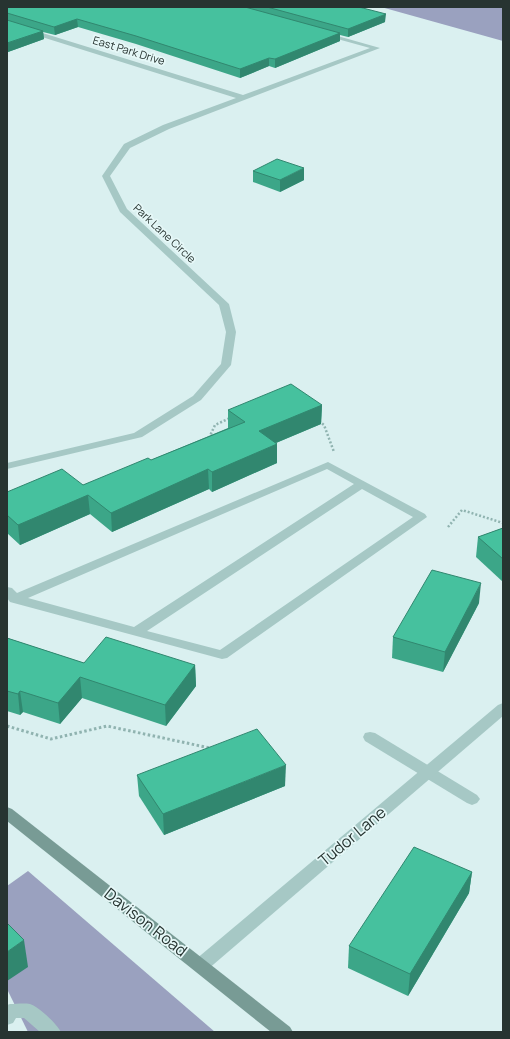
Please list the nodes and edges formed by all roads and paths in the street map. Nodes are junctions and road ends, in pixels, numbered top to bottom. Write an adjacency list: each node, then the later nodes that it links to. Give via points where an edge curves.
1 (7, 24): 3 (street, East Park Drive)
2 (316, 32): 3 (street, Park Lane Circle, via 376,48)
3 (244, 98): 8 (street, Park Lane Circle, via 166,127 127,146 106,176 123,210 224,304 231,332 226,365 197,398 138,435)
4 (236, 416): 6 (path, via 215,425)
5 (313, 417): 7 (path, via 324,426)
6 (206, 443)
7 (335, 454)
8 (7, 466)
9 (362, 484): 12 (street, via 328,465); 13 (street); 13 (street, via 421,517 222,655)
10 (503, 523): 11 (path, via 462,510)
11 (448, 527)
12 (11, 595): 13 (street)
13 (136, 632)
14 (503, 708): 18 (street, Tudor Lane)
15 (7, 726): 17 (path, via 51,739 107,726)
16 (370, 737): 18 (street)
17 (212, 748)
18 (427, 772): 19 (street); 21 (street, Tudor Lane)
19 (472, 799)
20 (7, 814): 21 (street, Davison Road)
21 (201, 965): 24 (street, Davison Road)
22 (7, 1018): 23 (street, via 10,1011 28,1011)
23 (52, 1032)
24 (284, 1032)

